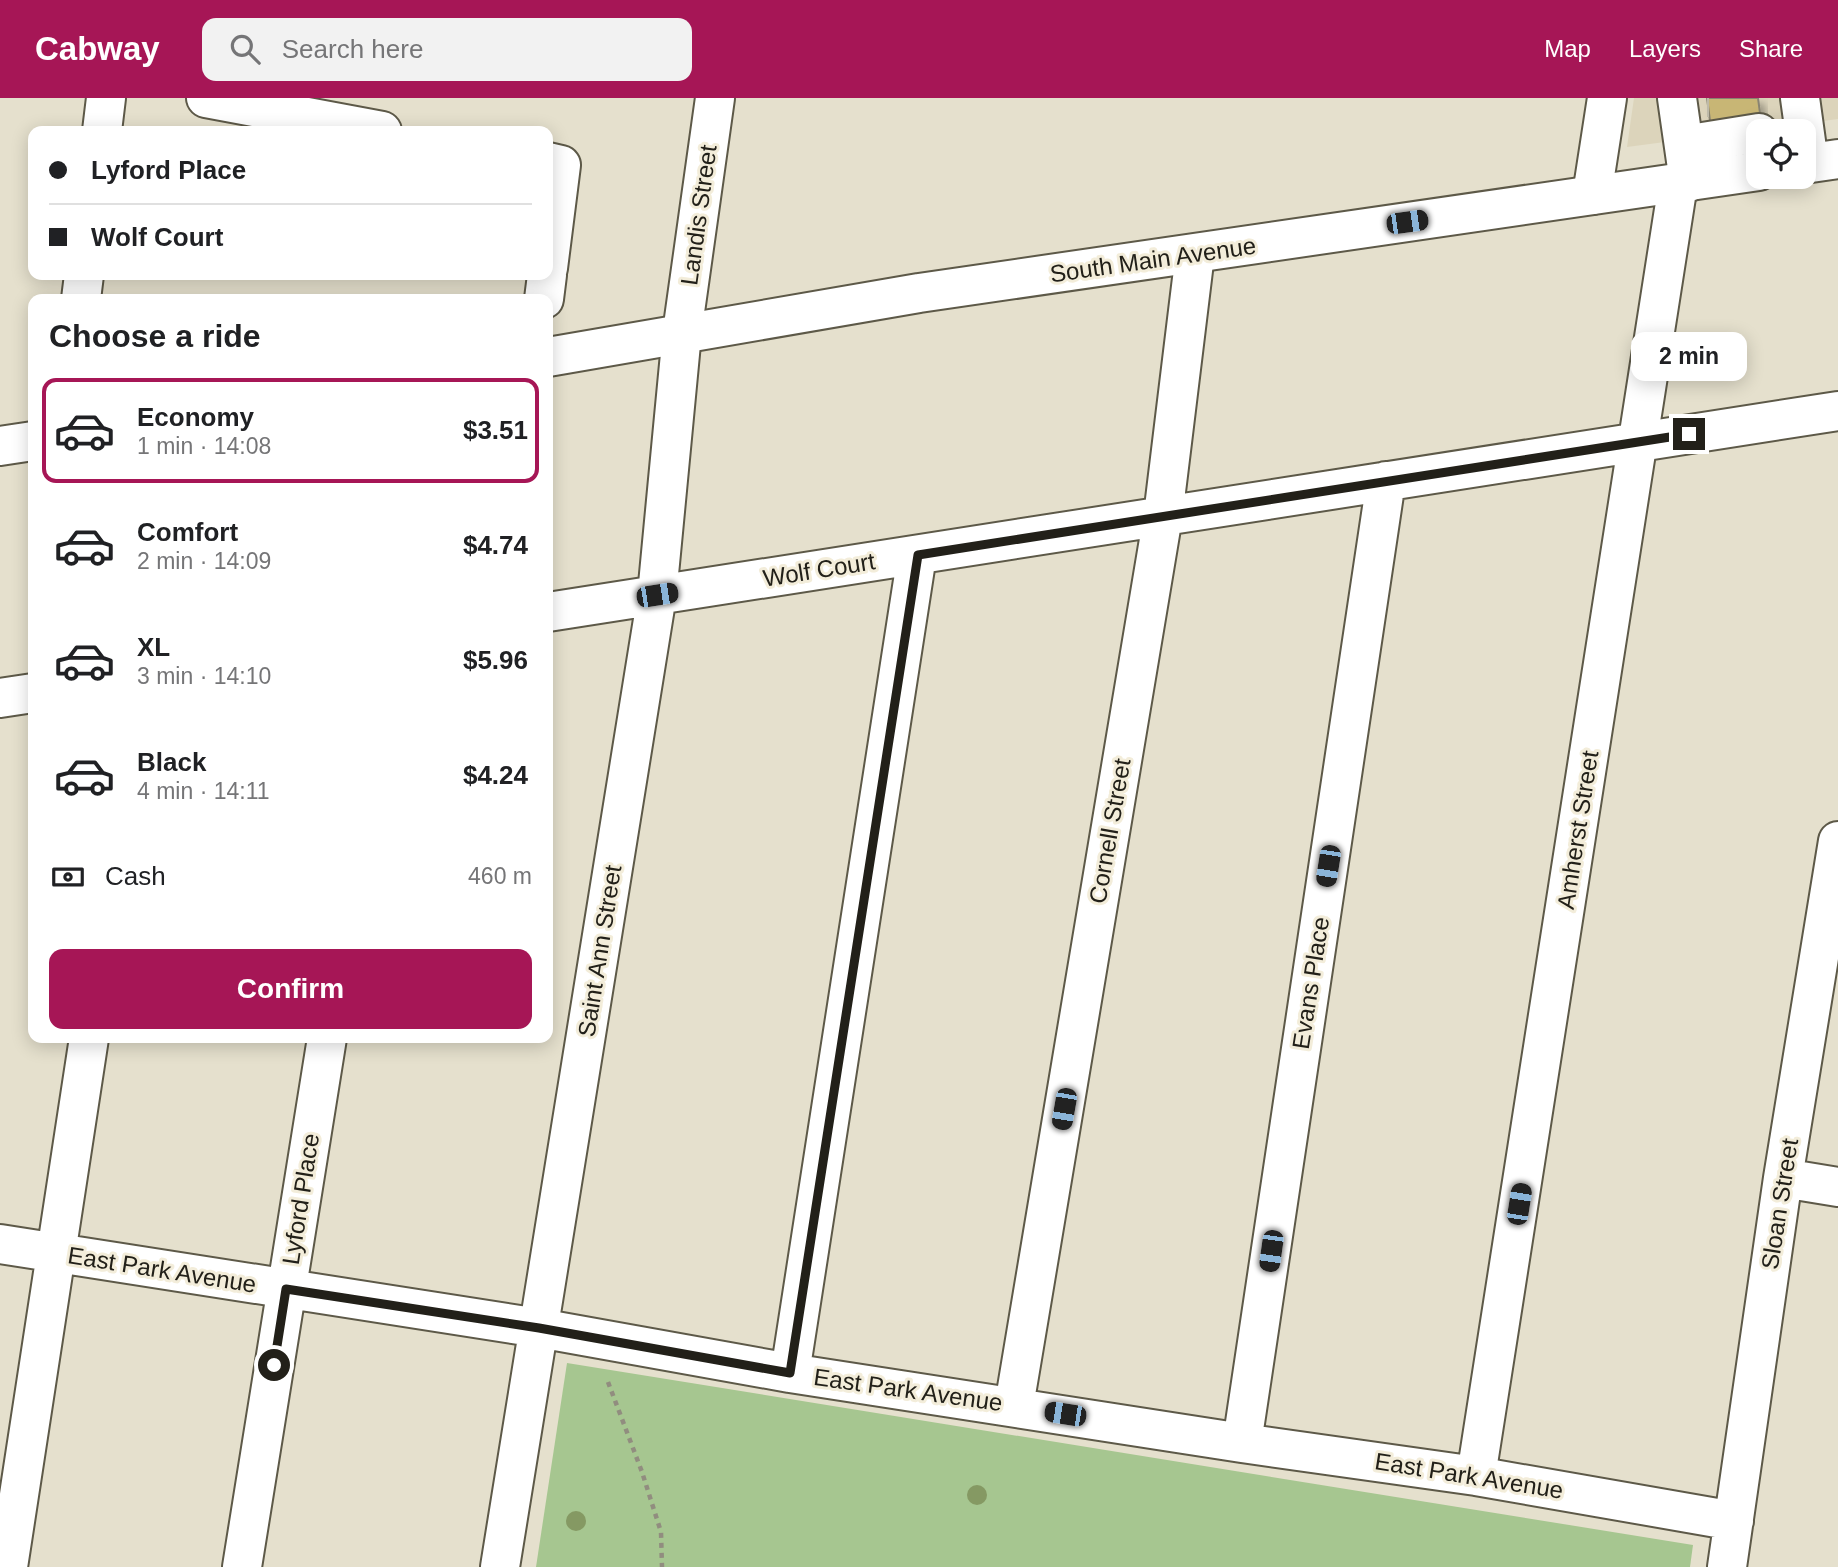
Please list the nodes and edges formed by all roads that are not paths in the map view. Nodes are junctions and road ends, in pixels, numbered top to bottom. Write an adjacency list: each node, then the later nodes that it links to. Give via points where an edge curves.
1 (106, 98): 7 (street)
2 (206, 98): 8 (street)
3 (715, 98): 18 (street, Landis Street)
4 (1607, 98): 16 (street)
5 (1687, 100): 10 (street, Amherst Street)
6 (1791, 118): 11 (street)
7 (103, 126)
8 (355, 126)
9 (1746, 135): 10 (street)
10 (1684, 145): 14 (street, Amherst Street)
11 (1817, 162)
12 (555, 164): 15 (street)
13 (1746, 173): 14 (street, South Main Avenue)
14 (1684, 183): 16 (street, South Main Avenue); 22 (street, Amherst Street)
15 (553, 194)
16 (1592, 195): 17 (street, South Main Avenue)
17 (1195, 254): 18 (street, South Main Avenue); 25 (street, Cornell Street)
18 (682, 333): 19 (street, South Main Avenue); 27 (street, Saint Ann Street)
19 (553, 356)
20 (1838, 411): 22 (street, Wolf Court)
21 (28, 442): 23 (street)
22 (1639, 442): 24 (street, Wolf Court); 43 (street, Amherst Street)
23 (0, 446)
24 (1386, 481): 25 (street, Wolf Court); 42 (street, Evans Place)
25 (1163, 516): 26 (street, Wolf Court); 41 (street, Cornell Street)
26 (918, 555): 27 (street, Wolf Court); 40 (street)
27 (657, 595): 28 (street, Wolf Court); 39 (street, Saint Ann Street)
28 (553, 611)
29 (28, 694): 30 (street)
30 (0, 698)
31 (1838, 841): 34 (street, Sloan Street)
32 (88, 1043): 37 (street)
33 (326, 1043): 38 (street, Lyford Place)
34 (1783, 1178): 35 (street); 44 (street, Sloan Street)
35 (1838, 1187)
36 (0, 1244): 37 (street, East Park Avenue)
37 (55, 1254): 38 (street, East Park Avenue); 45 (street)
38 (286, 1289): 39 (street, East Park Avenue); 46 (street, Lyford Place)
39 (539, 1328): 40 (street, East Park Avenue); 47 (street, Saint Ann Street)
40 (790, 1373): 41 (street, East Park Avenue)
41 (1014, 1406): 42 (street, East Park Avenue)
42 (1242, 1443): 43 (street, East Park Avenue)
43 (1476, 1476): 44 (street, East Park Avenue)
44 (1734, 1521): 48 (street, Sloan Street)
45 (8, 1567)
46 (242, 1567)
47 (500, 1567)
48 (1727, 1567)

